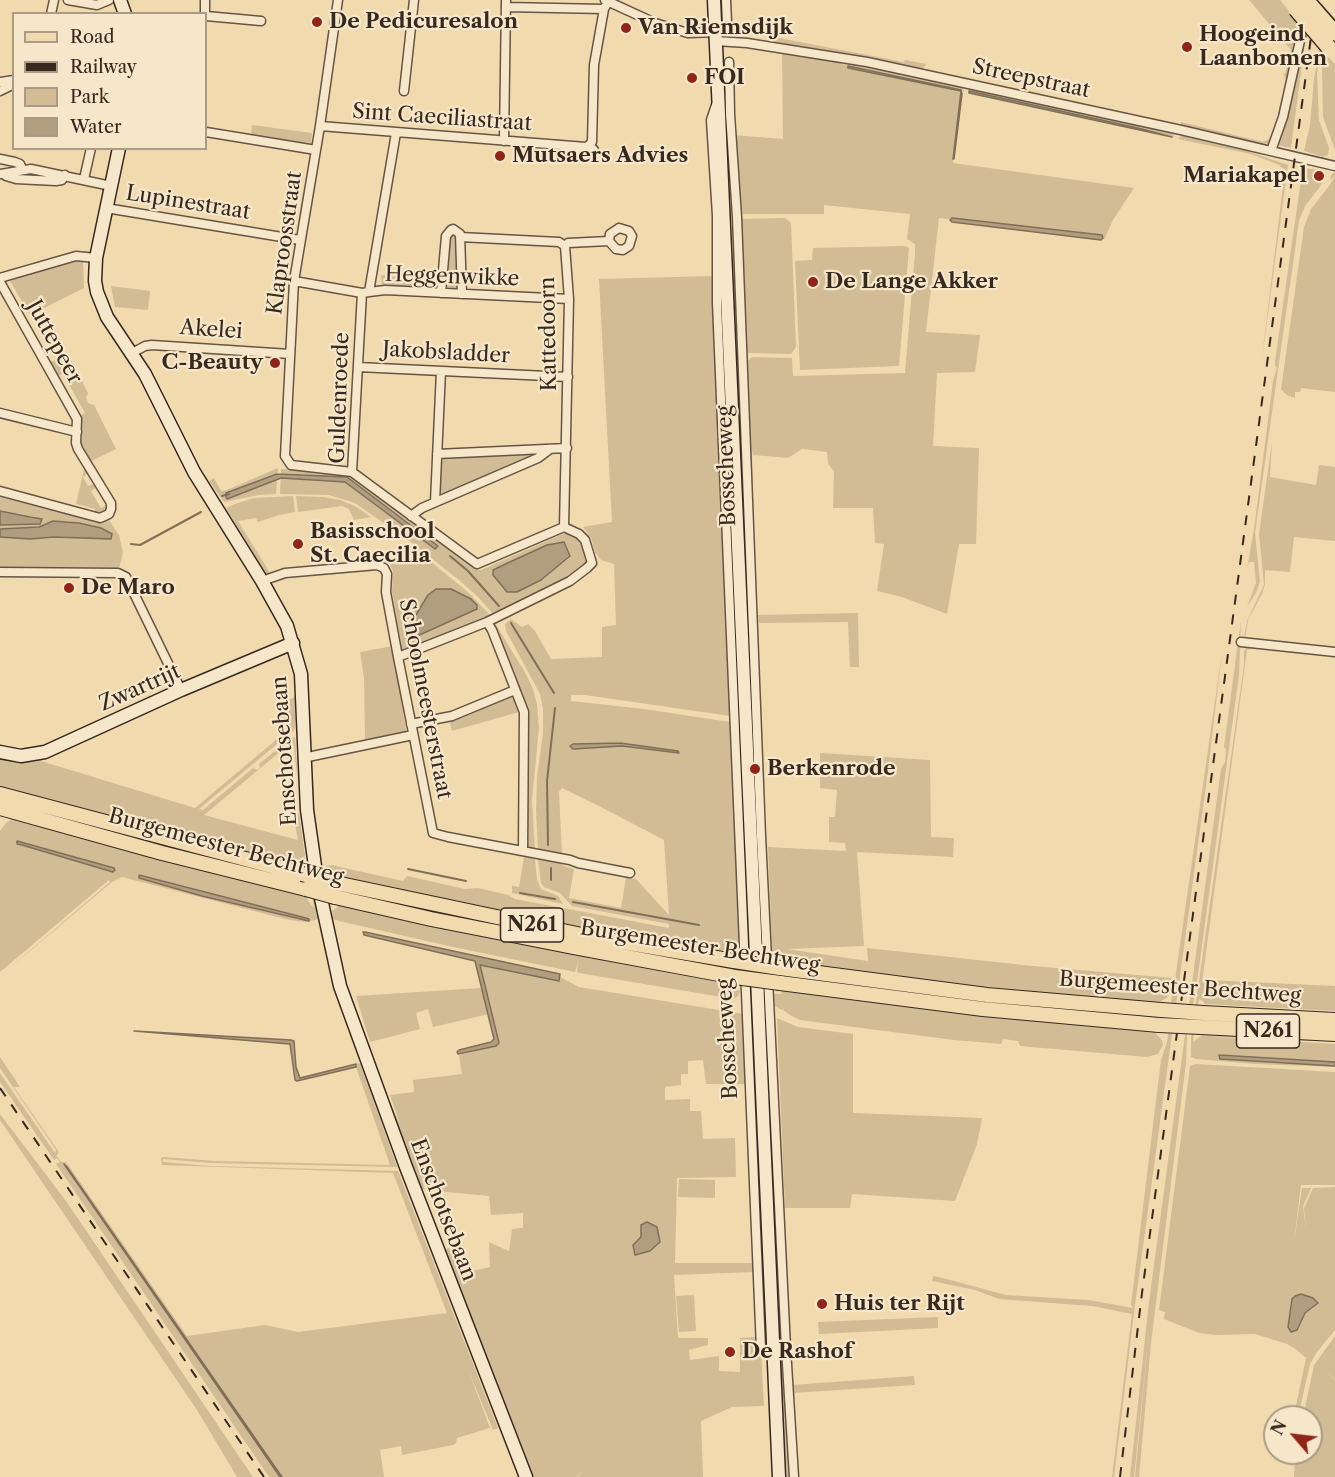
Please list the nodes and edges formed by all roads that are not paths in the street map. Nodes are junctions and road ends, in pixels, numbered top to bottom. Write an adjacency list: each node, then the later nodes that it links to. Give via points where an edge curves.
1 (68, 0): 2 (street, via 97,4)
2 (109, 0)
3 (338, 0): 19 (street, Klaproosstraat)
4 (414, 0): 17 (street)
5 (714, 0): 14 (street, Bosscheweg)
6 (726, 0): 12 (street)
7 (606, 3): 9 (street); 14 (street, Streepstraat, via 688,33); 22 (street, Sint Caeciliastraat, via 594,65 590,145)
8 (1303, 3): 13 (highway, bridge); 15 (highway, bridge); 26 (street, via 1302,36)
9 (506, 4): 22 (street)
10 (207, 15): 11 (street)
11 (261, 21)
12 (727, 22)
13 (1335, 33)
14 (716, 36): 18 (street, Bosscheweg); 26 (street, Streepstraat, via 867,62)
15 (1332, 51)
16 (729, 62): 35 (street, Bosscheweg)
17 (404, 91)
18 (719, 99): 35 (street, Bosscheweg); 58 (street, Bosscheweg, via 711,120 717,303)
19 (320, 126): 21 (street, Sint Caeciliastraat); 25 (street, Klaproosstraat)
20 (207, 132): 25 (street)
21 (396, 133): 22 (street, Sint Caeciliastraat); 43 (street, Guldenroede)
22 (504, 141)
23 (91, 150): 32 (street)
24 (119, 150): 33 (street, Enschotsebaan)
25 (316, 150): 37 (street, Klaproosstraat)
26 (1271, 152): 28 (street, Streepstraat)
27 (0, 159): 29 (street, via 20,164)
28 (1335, 166)
29 (22, 169): 30 (street); 31 (street)
30 (2, 174): 31 (street, via 16,179 56,181)
31 (65, 175): 32 (street)
32 (84, 179): 33 (street)
33 (111, 186): 34 (street, Enschotsebaan)
34 (106, 207): 37 (street, Lupinestraat); 40 (street, Enschotsebaan)
35 (731, 217): 58 (street, Bosscheweg); 72 (street, Bosscheweg)
36 (460, 237): 39 (street, Kattedoorn, via 559,242); 44 (street, via 453,229 446,236); 45 (street)
37 (300, 240): 42 (street, Klaproosstraat)
38 (609, 241): 39 (street)
39 (565, 246): 46 (street, Kattedoorn)
40 (96, 258): 41 (street, via 76,256); 47 (street, Enschotsebaan, via 95,281 100,302)
41 (0, 280): 53 (street, Juttepeer, via 77,419)
42 (294, 281): 43 (street, Heggenwikke); 48 (street, Klaproosstraat)
43 (366, 292): 44 (street, Heggenwikke); 49 (street, Guldenroede)
44 (441, 293): 45 (street, Heggenwikke)
45 (462, 294): 46 (street, Heggenwikke)
46 (569, 299): 51 (street, Kattedoorn)
47 (132, 353): 48 (street, Akelei, via 152,345); 64 (street, Enschotsebaan, via 194,472)
48 (290, 354): 57 (street, Klaproosstraat, via 285,456 288,462)
49 (358, 367): 50 (street, Jakobsladder); 57 (street, Guldenroede)
50 (441, 371): 51 (street, Jakobsladder); 56 (street)
51 (568, 377): 55 (street, Kattedoorn)
52 (0, 413): 53 (street)
53 (77, 432): 59 (street, via 78,449 111,503 104,518)
54 (550, 448): 55 (street); 56 (street); 60 (street, via 538,458)
55 (567, 448): 62 (street, Kattedoorn)
56 (437, 454): 60 (street)
57 (352, 472): 61 (street, Guldenroede)
58 (730, 479): 72 (street, Bosscheweg)
59 (0, 491)
60 (435, 502): 61 (street)
61 (411, 516): 62 (street, Guldenroede, via 477,564)
62 (564, 527): 65 (street, via 585,540 592,563 570,581)
63 (0, 572): 70 (street, via 117,573 126,577)
64 (262, 581): 67 (street, Enschotsebaan); 69 (street, Schoolmeesterstraat, via 285,573 377,565 384,568)
65 (487, 622): 69 (street); 71 (street)
66 (1242, 642): 68 (street)
67 (293, 643): 70 (street, Zwartrijt); 76 (street, Enschotsebaan, via 301,674)
68 (1335, 652)
69 (398, 657): 73 (street, Schoolmeesterstraat)
70 (181, 690): 75 (street, Zwartrijt, via 45,752 21,756)
71 (516, 690): 73 (street, via 452,716); 79 (street, via 524,718)
72 (746, 714): 83 (street, Bosscheweg)
73 (411, 724): 74 (street, Schoolmeesterstraat)
74 (413, 735): 76 (street); 79 (street, Schoolmeesterstraat, via 434,833)
75 (0, 752)
76 (303, 758): 84 (street, Enschotsebaan, via 317,880 340,986)
77 (0, 794): 81 (main road, Burgemeester Bechtweg / N261, bridge, via 331,882 582,935 734,961 987,995)
78 (0, 807): 82 (main road, Burgemeester Bechtweg / N261, bridge, via 335,897 735,977 983,1009)
79 (523, 851): 80 (street)
80 (630, 873)
81 (1335, 1020)
82 (1335, 1034)
83 (779, 1349): 85 (street, Bosscheweg); 86 (street, Bosscheweg)
84 (526, 1477)
85 (779, 1477)
86 (794, 1477)

